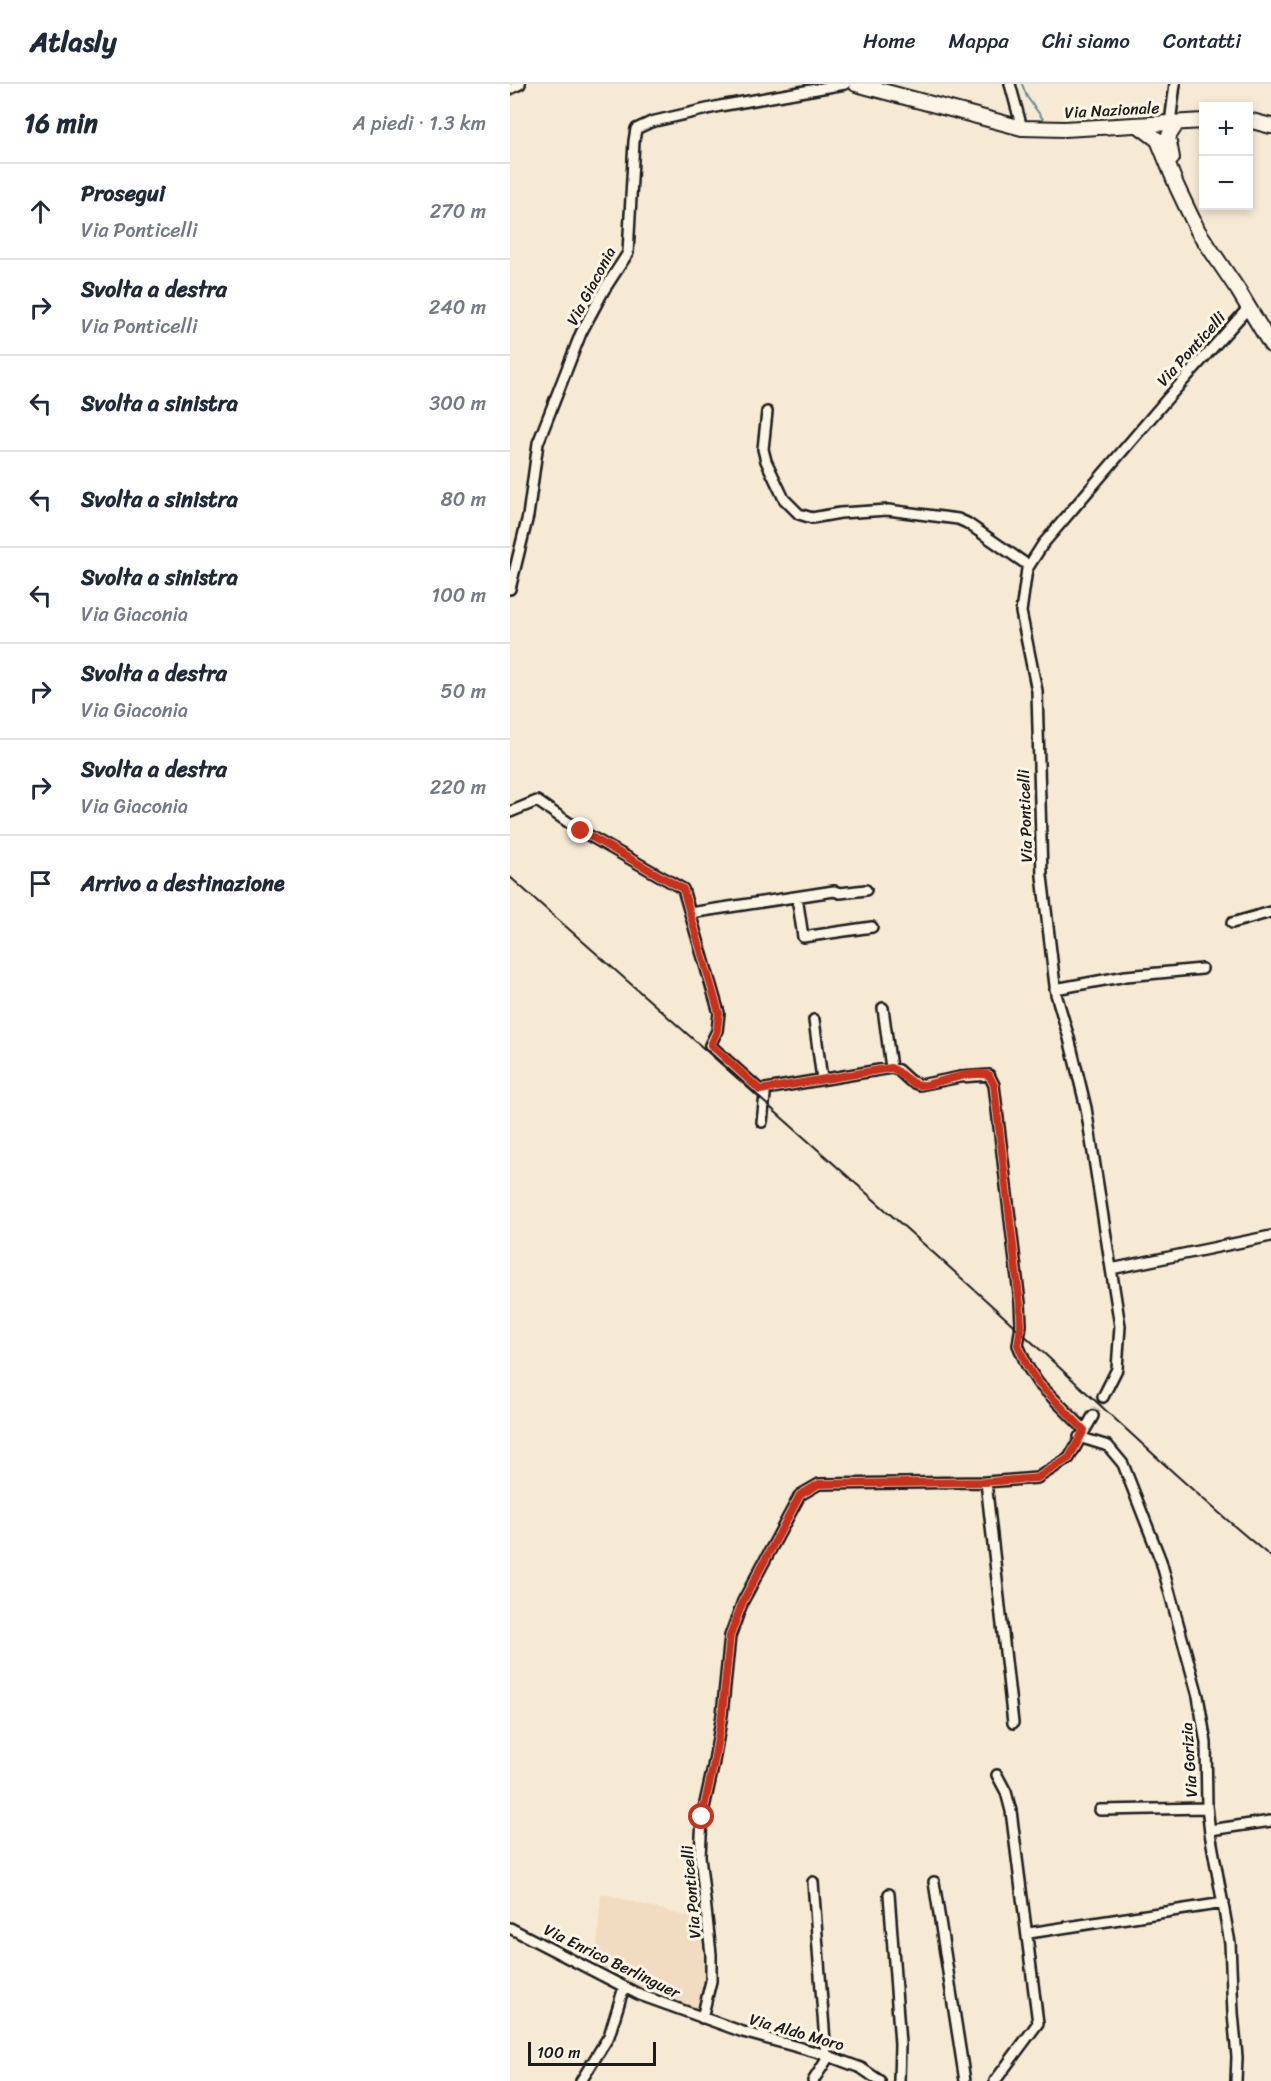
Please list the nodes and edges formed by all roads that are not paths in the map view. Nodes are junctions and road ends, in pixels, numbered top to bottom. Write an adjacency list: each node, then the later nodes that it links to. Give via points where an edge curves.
1 (520, 84): 6 (street)
2 (845, 84): 16 (street, Via Giaconia, via 720,106 636,129 628,253 581,333 538,443 528,516)
3 (856, 84): 10 (main road, Via Nazionale)
4 (1010, 84): 10 (street)
5 (1175, 84): 11 (street)
6 (510, 89)
7 (1253, 121): 9 (main road)
8 (1199, 122): 11 (main road, Via Nazionale)
9 (1271, 126)
10 (1022, 128): 11 (main road, Via Nazionale, via 1138,125)
11 (1166, 129): 12 (main road, via 1177,187 1198,231)
12 (1249, 307): 13 (main road); 15 (street, Via Ponticelli, via 1043,544)
13 (1271, 345)
14 (766, 412): 15 (street, via 766,461 784,499 799,514 812,518 888,510 958,519)
15 (1029, 566): 25 (street, Via Ponticelli, via 1021,612 1037,691 1042,876)
16 (510, 590)
17 (510, 812): 21 (street, via 540,802 581,831 680,886)
18 (866, 890): 19 (street)
19 (797, 897): 21 (street); 23 (street, via 803,937)
20 (1271, 912): 22 (street)
21 (690, 913): 30 (street, via 719,1013 711,1045)
22 (1232, 923)
23 (872, 927)
24 (1202, 969): 25 (street, via 1126,976)
25 (1055, 989): 33 (street, Via Ponticelli, via 1086,1108)
26 (883, 1008): 28 (street)
27 (814, 1020): 29 (street)
28 (891, 1068): 29 (street); 36 (street, via 920,1085 980,1074 991,1078 1020,1304 1018,1345 1038,1383)
29 (822, 1079): 30 (street)
30 (760, 1090): 31 (street, via 765,1095)
31 (762, 1122)
32 (1271, 1236): 33 (street)
33 (1111, 1269): 34 (street, Via Ponticelli, via 1120,1326 1117,1369)
34 (1103, 1397)
35 (1093, 1416): 36 (street, Via Ponticelli)
36 (1082, 1433): 37 (street, Via Ponticelli, via 1069,1458 1037,1478); 40 (street, Via Gorizia, via 1108,1446 1123,1464 1161,1561 1203,1724)
37 (986, 1482): 38 (street); 51 (street, Via Ponticelli, via 819,1484 800,1495 743,1601 730,1636 720,1725 702,1817 700,1856 711,1954 711,1981)
38 (1013, 1723)
39 (997, 1775): 58 (street, via 1011,1811 1038,2023)
40 (1207, 1808): 41 (street); 43 (street, Via Gorizia)
41 (1100, 1810)
42 (1271, 1821): 43 (street)
43 (1210, 1830): 47 (street, Via Gorizia)
44 (813, 1882): 52 (street)
45 (934, 1882): 57 (street)
46 (889, 1894): 56 (street)
47 (1224, 1903): 49 (street); 59 (street, Via Gorizia, via 1230,1943)
48 (510, 1928): 50 (street, Via Enrico Berlinguer)
49 (1029, 1933)
50 (624, 1987): 51 (street, Via Enrico Berlinguer); 53 (street, via 609,2036)
51 (702, 2019): 52 (street, Via Aldo Moro)
52 (827, 2055): 54 (street); 55 (street, Via Aldo Moro, via 861,2068)
53 (580, 2081)
54 (813, 2081)
55 (880, 2081)
56 (899, 2081)
57 (965, 2081)
58 (994, 2081)
59 (1236, 2081)

